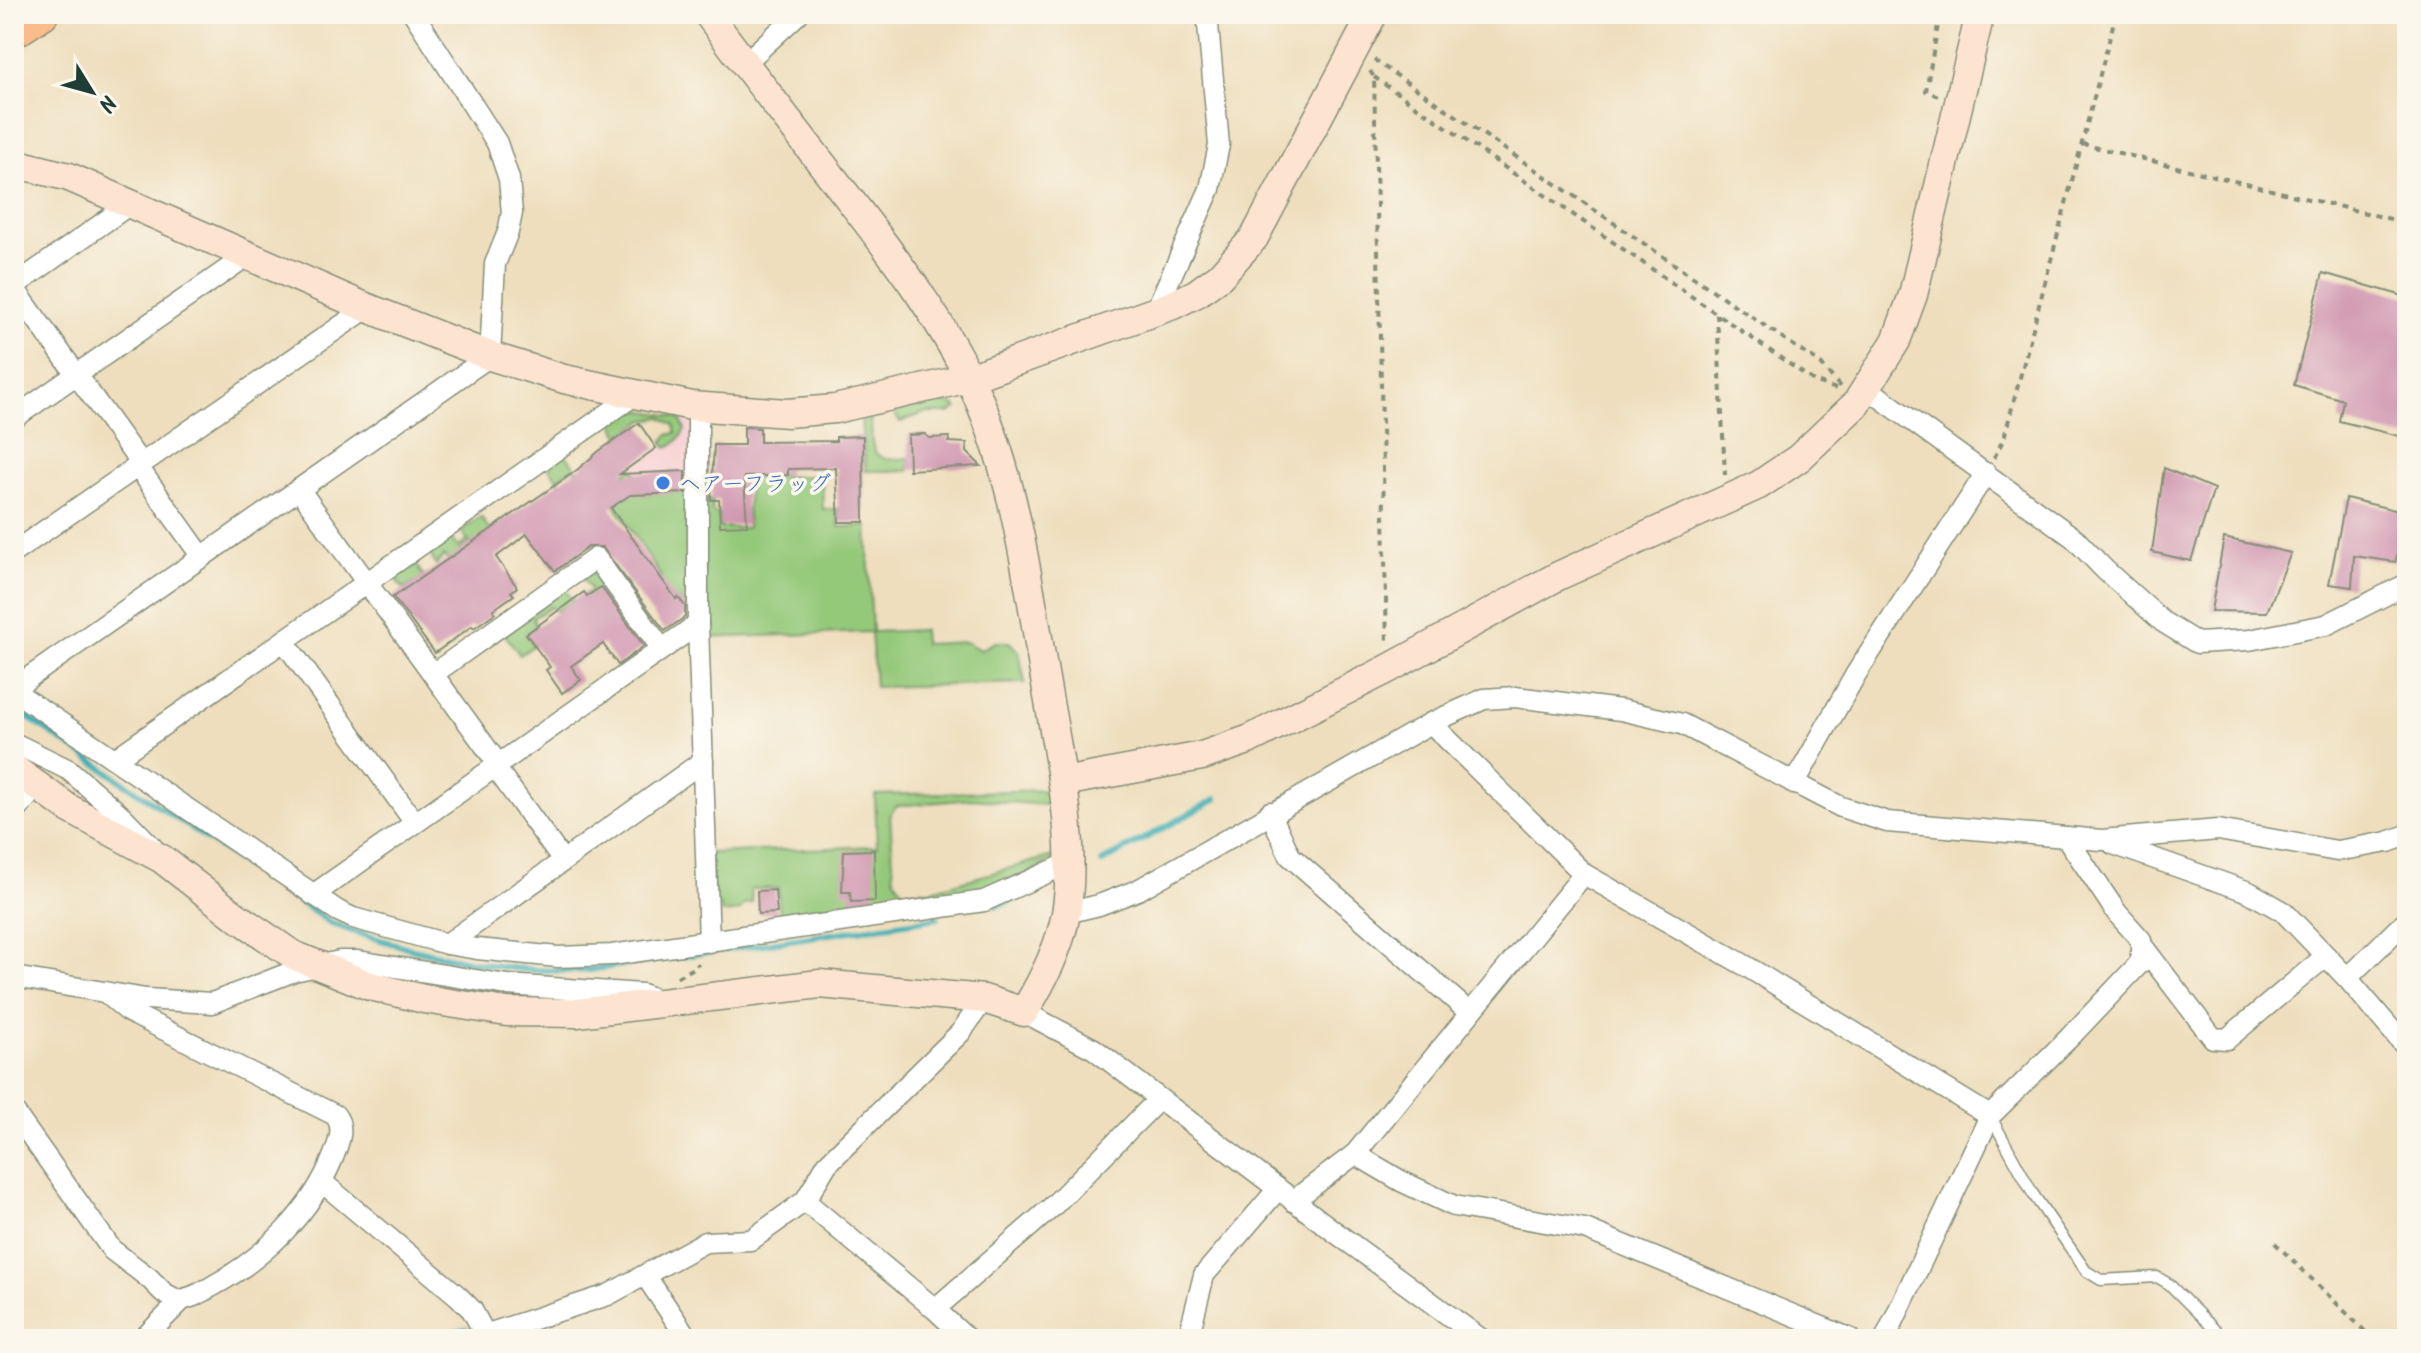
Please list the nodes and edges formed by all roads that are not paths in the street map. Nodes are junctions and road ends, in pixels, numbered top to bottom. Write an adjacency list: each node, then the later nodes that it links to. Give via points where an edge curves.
1 (43, 14): 8 (main road)
2 (414, 14): 16 (street, via 497,143 509,179 512,213 495,264)
3 (708, 14): 9 (street)
4 (798, 14): 9 (street)
5 (1207, 14): 15 (street, via 1219,145 1210,189)
6 (1373, 14): 15 (street, via 1254,238 1220,276)
7 (1980, 14): 19 (street, via 1913,295 1896,341)
8 (14, 33)
9 (744, 64): 18 (street, via 893,256)
10 (14, 163): 11 (street, via 69,177)
11 (130, 204): 12 (street); 13 (street)
12 (248, 255): 14 (street); 17 (street)
13 (14, 287): 17 (street)
14 (367, 308): 16 (street); 23 (street)
15 (1155, 312): 18 (street)
16 (490, 356): 20 (street); 25 (street)
17 (76, 374): 22 (street); 23 (street)
18 (969, 378): 21 (street, via 818,412); 43 (street, via 1016,511)
19 (1867, 388): 24 (street); 43 (street, via 1799,458 1759,485 1558,576 1294,718 1202,756)
20 (636, 394): 21 (street); 28 (street)
21 (698, 407): 30 (street)
22 (14, 418)
23 (139, 465): 26 (street); 27 (street)
24 (1986, 473): 29 (street, via 2074,538 2163,622 2197,643 2249,640 2326,625); 44 (street, via 1856,674)
25 (299, 489): 27 (street); 28 (street)
26 (14, 552)
27 (202, 557): 34 (street)
28 (367, 583): 31 (street); 33 (street)
29 (2407, 584)
30 (698, 624): 32 (street); 39 (street)
31 (284, 641): 38 (street); 47 (street)
32 (662, 649): 33 (street, via 596,558); 40 (street)
33 (433, 674): 40 (street)
34 (14, 690): 36 (street)
35 (1431, 723): 44 (street, via 1484,699 1515,697 1621,710 1682,724); 45 (street); 54 (street)
36 (89, 740): 38 (street); 41 (street)
37 (14, 743): 41 (street)
38 (115, 759): 55 (street)
39 (703, 761): 52 (street); 58 (street)
40 (496, 765): 47 (street); 52 (street)
41 (69, 770): 51 (street)
42 (25, 777): 46 (street); 51 (street, via 68,808)
43 (1063, 782): 53 (street)
44 (1794, 784): 49 (street, via 1887,822)
45 (1270, 812): 56 (street, via 1138,890); 70 (street, via 1290,856)
46 (14, 814)
47 (415, 823): 55 (street)
48 (2407, 835): 50 (street, via 2337,851 2218,830)
49 (2066, 837): 50 (street); 60 (street)
50 (2102, 840): 62 (street, via 2249,892 2284,912)
51 (162, 859): 63 (street, via 233,914)
52 (563, 861): 59 (street)
53 (1069, 863): 56 (street); 58 (street, via 984,901)
54 (1584, 874): 70 (street); 74 (street)
55 (313, 895): 59 (street, via 353,918)
56 (1066, 913): 69 (street, via 1054,952)
57 (2407, 920): 66 (street)
58 (709, 942): 61 (street, via 612,955)
59 (447, 944): 61 (street)
60 (2141, 944): 62 (street, via 2213,1038 2227,1039); 74 (street, via 2141,962)
61 (489, 950): 64 (street)
62 (2326, 956): 66 (street)
63 (315, 966): 67 (street, via 212,1003); 68 (street, via 424,999 507,1012 577,1013 820,984)
64 (486, 974)
65 (14, 977): 67 (street)
66 (2347, 978): 71 (street)
67 (105, 992): 76 (street, via 129,1012 335,1115 341,1130)
68 (984, 999): 69 (street); 78 (street, via 961,1032 827,1164)
69 (1024, 1012): 72 (street, via 1094,1049)
70 (1470, 1013): 75 (street)
71 (2407, 1048)
72 (1159, 1099): 77 (street); 81 (street, via 1052,1207)
73 (14, 1112): 80 (street, via 112,1250 164,1293)
74 (1990, 1116): 89 (street); 90 (lane, via 2033,1194 2086,1271 2101,1280 2157,1277)
75 (1355, 1154): 77 (street); 88 (street, via 1454,1206 1585,1229)
76 (322, 1182): 80 (street, via 290,1226 244,1267); 82 (street, via 458,1296 476,1316)
77 (1285, 1195): 86 (street, via 1204,1275 1190,1331); 87 (street)
78 (805, 1201): 79 (street, via 751,1240 705,1242); 81 (street)
79 (645, 1275): 82 (street, via 608,1295); 84 (street)
80 (182, 1300): 83 (street)
81 (935, 1309): 85 (street)
82 (479, 1338)
83 (143, 1339)
84 (688, 1339)
85 (967, 1339)
86 (1194, 1339)
87 (1481, 1339)
88 (1851, 1339)
89 (1885, 1339)
90 (2224, 1339)

